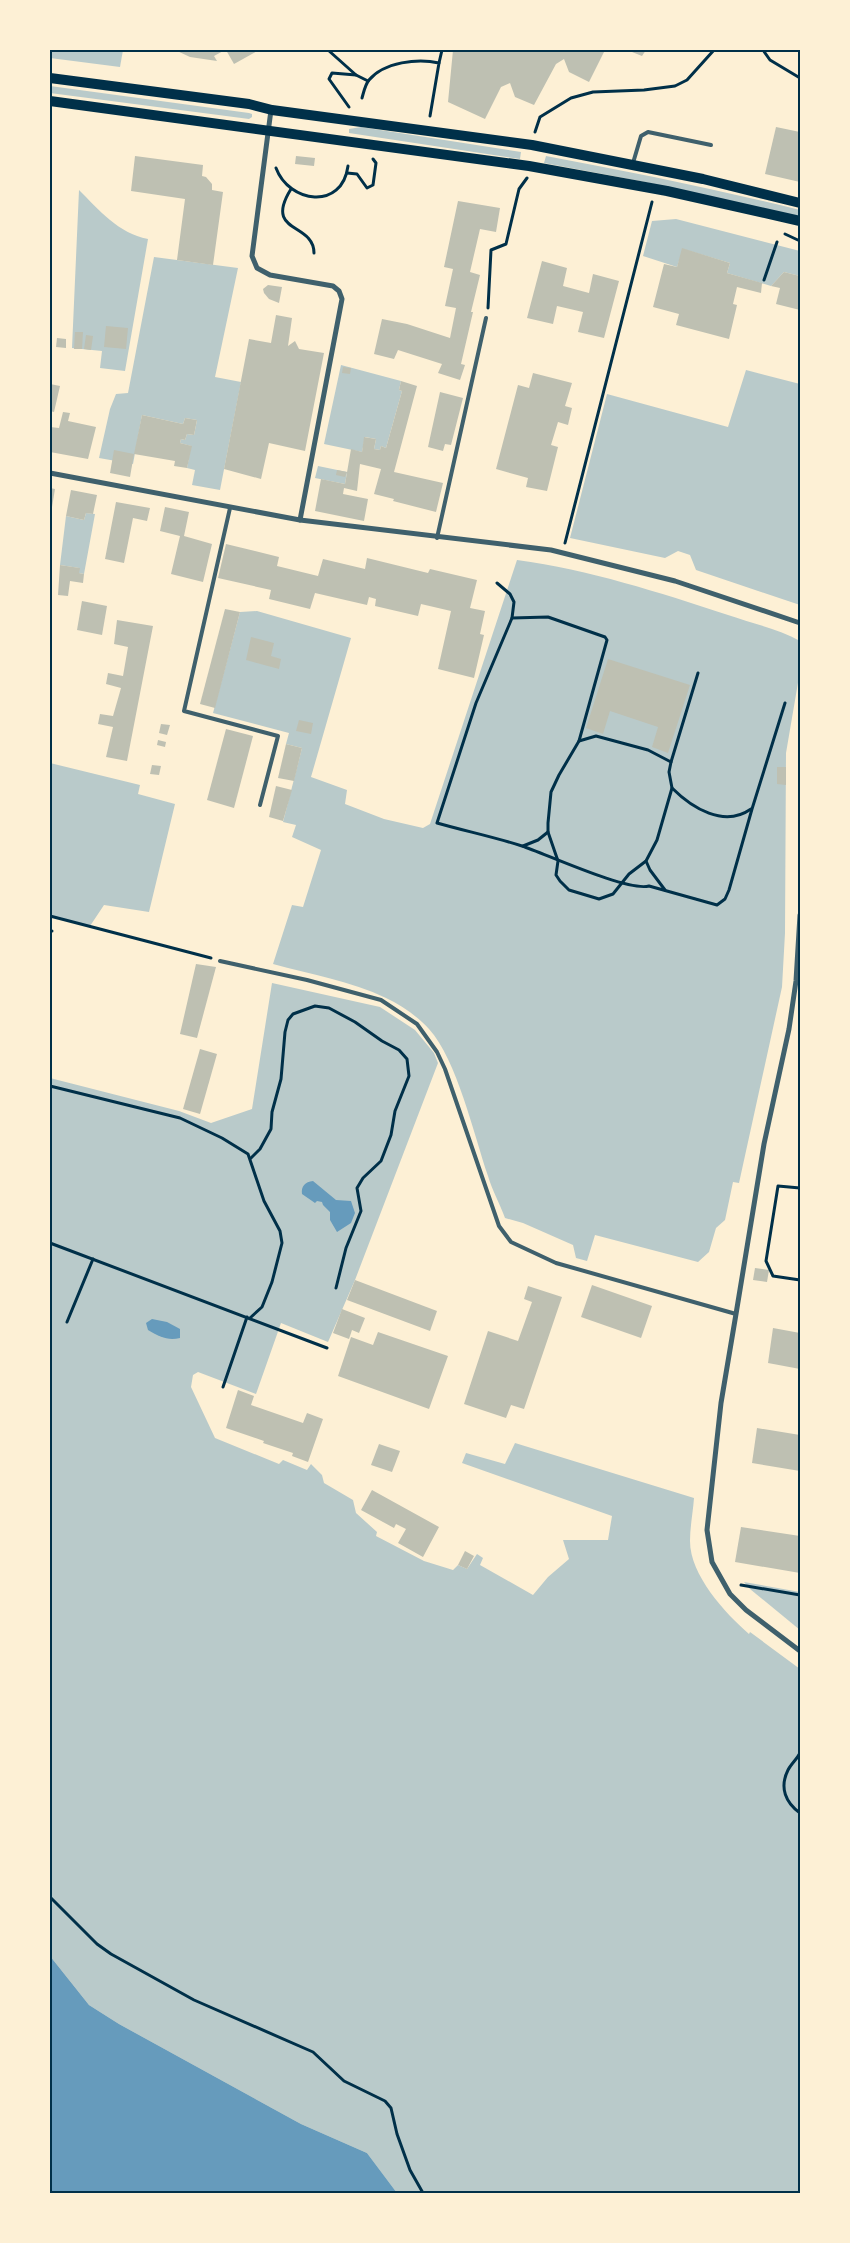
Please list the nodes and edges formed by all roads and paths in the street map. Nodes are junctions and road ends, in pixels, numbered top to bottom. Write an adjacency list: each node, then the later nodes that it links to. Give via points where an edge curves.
1 (328, 50): 6 (path)
2 (442, 50): 5 (path)
3 (714, 50): 16 (path, via 687,80 675,86 593,92 571,98 540,117)
4 (763, 50): 8 (path, via 770,60)
5 (439, 63): 9 (path, via 400,64 376,73); 14 (path)
6 (356, 75): 9 (path); 13 (path, via 332,73 329,78)
7 (50, 78): 12 (main road, via 249,104)
8 (800, 78)
9 (368, 80): 10 (path)
10 (362, 98)
11 (50, 101): 15 (main road)
12 (272, 110): 15 (street); 20 (main road, via 532,145)
13 (353, 111)
14 (430, 116)
15 (268, 130): 27 (main road, via 529,166 667,191); 35 (street, via 252,256 258,268 270,275 333,286 342,299)
16 (534, 132)
17 (712, 145): 20 (lane, via 648,132 641,136)
18 (276, 161): 24 (path, via 279,176)
19 (376, 163): 22 (path, via 373,185 367,188 358,174)
20 (632, 165): 26 (main road)
21 (348, 166): 22 (path)
22 (348, 173): 24 (path, via 340,190 330,196 305,195)
23 (528, 176): 31 (path, via 519,189 506,244 491,250)
24 (291, 189): 29 (path, via 284,200 282,216 309,238)
25 (653, 200): 37 (path)
26 (800, 203)
27 (800, 222)
28 (777, 242): 30 (path)
29 (314, 253)
30 (764, 280)
31 (488, 307)
32 (486, 318): 36 (lane)
33 (50, 473): 34 (street)
34 (230, 508): 35 (street); 46 (lane, via 184,711 278,736)
35 (300, 520): 36 (street)
36 (437, 538): 37 (street)
37 (562, 553): 40 (street, via 675,581)
38 (497, 583): 39 (path, via 514,602)
39 (512, 618): 43 (path, via 548,617 607,640); 49 (path, via 476,702 436,823)
40 (800, 623)
41 (698, 673): 44 (path)
42 (785, 703): 47 (path)
43 (579, 741): 44 (path, via 596,736 648,750); 48 (path, via 551,792)
44 (671, 762): 45 (path)
45 (672, 788): 47 (path, via 699,810 713,815 744,814); 51 (path, via 657,840)
46 (260, 805)
47 (752, 809): 53 (path, via 725,899 717,904)
48 (548, 832): 49 (path); 50 (path)
49 (523, 846): 50 (path)
50 (558, 861): 52 (path); 52 (path, via 556,875 569,890 599,899 613,894)
51 (646, 861): 52 (path); 53 (path)
52 (622, 882): 53 (path)
53 (665, 891)
54 (800, 915): 64 (street, via 789,1029 764,1144)
55 (50, 916): 56 (path)
56 (220, 961): 64 (lane, via 381,1000 417,1024 445,1069 499,1226 511,1242 556,1263)
57 (50, 1086): 58 (path, via 180,1118 222,1138)
58 (251, 1158): 63 (path, via 271,1129 285,1032 293,1014 315,1006 329,1008 398,1050 407,1059 409,1076 381,1161 357,1188 361,1212 346,1248); 65 (path, via 264,1201 280,1231 282,1243 262,1307)
59 (800, 1188): 62 (path, via 778,1186 766,1261 773,1276)
60 (50, 1243): 61 (path)
61 (93, 1258): 65 (path); 66 (path)
62 (800, 1280)
63 (336, 1288)
64 (736, 1314): 71 (street, via 708,1502 708,1543 717,1572 730,1594)
65 (249, 1318): 67 (path); 68 (path)
66 (67, 1322)
67 (327, 1348)
68 (223, 1386)
69 (742, 1586): 70 (path)
70 (800, 1595)
71 (800, 1651)
72 (800, 1753): 73 (path, via 788,1770 784,1788 788,1803)
73 (800, 1814)
74 (50, 1897): 75 (path, via 111,1954 194,2000 313,2052 344,2081 385,2101 391,2108 410,2170)
75 (423, 2193)

